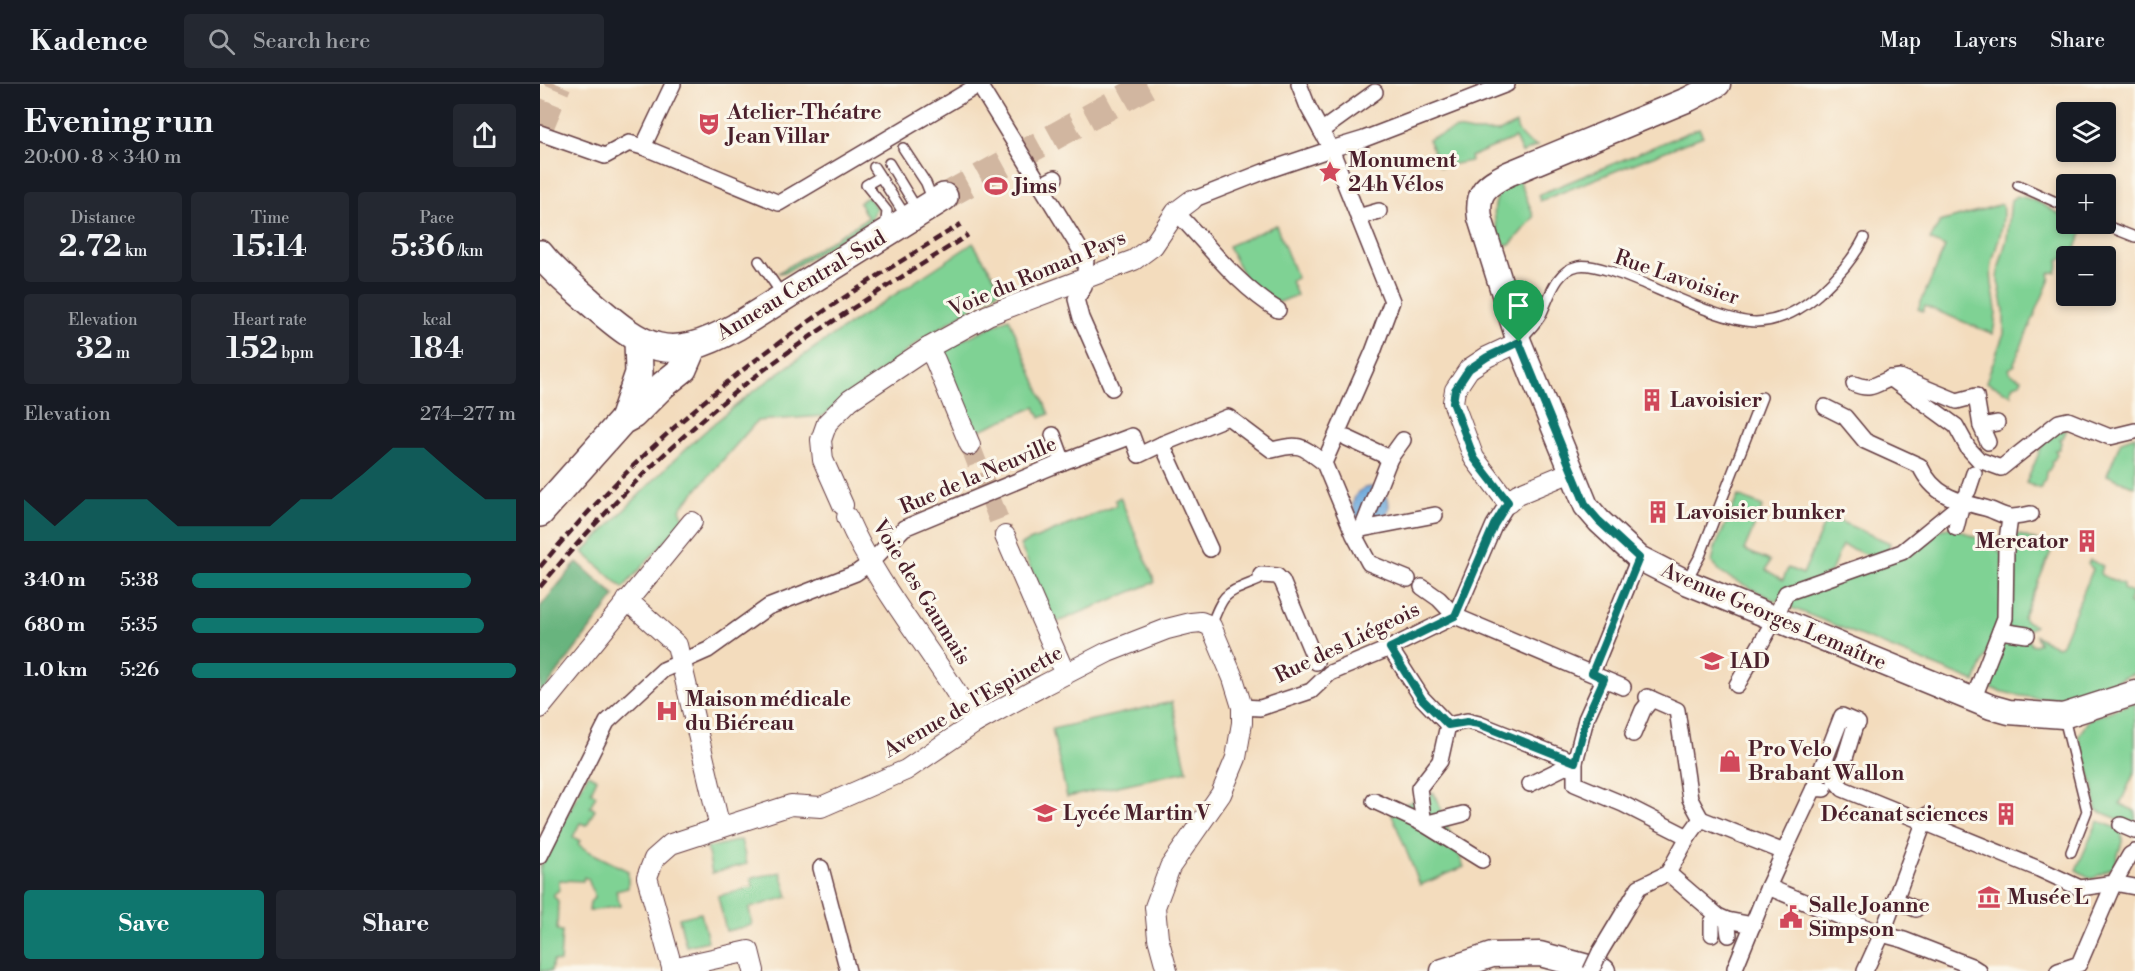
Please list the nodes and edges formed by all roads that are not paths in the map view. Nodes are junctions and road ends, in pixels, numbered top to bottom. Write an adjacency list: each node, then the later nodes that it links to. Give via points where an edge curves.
1 (672, 84): 9 (street)
2 (1299, 84): 7 (street)
3 (1508, 84): 11 (street, Voie du Roman Pays)
4 (1718, 84): 34 (street, Avenue Georges Lemaître, via 1486,187 1479,202 1480,219)
5 (980, 85): 9 (street, via 788,189 779,203 761,192); 17 (street)
6 (1375, 92): 7 (street)
7 (1321, 131): 11 (street)
8 (540, 133): 9 (street, via 606,156 629,143)
9 (644, 147)
10 (903, 148): 20 (lane, via 926,183)
11 (1331, 149): 18 (street, Voie du Roman Pays); 23 (street)
12 (889, 163): 20 (lane)
13 (874, 168): 14 (lane)
14 (880, 177): 20 (lane); 25 (lane, via 866,185 887,211)
15 (1055, 178): 17 (street)
16 (2018, 184): 19 (lane)
17 (1041, 185): 30 (street, via 1086,259)
18 (1192, 200): 22 (street, Voie du Roman Pays)
19 (2056, 202)
20 (926, 208): 25 (main road, Anneau Central-Sud)
21 (1379, 211): 23 (street)
22 (1176, 212): 30 (street, Voie du Roman Pays, via 1153,246 1134,260); 32 (street, via 1212,254 1256,296)
23 (1358, 217): 51 (street, via 1386,303)
24 (2116, 230): 26 (lane)
25 (884, 235): 31 (main road, Anneau Central-Sud)
26 (2135, 237)
27 (1864, 238): 34 (lane, Rue Lavoisier, via 1848,265 1808,304 1753,322 1716,313 1618,272 1580,265 1564,273 1556,283 1540,316)
28 (540, 254): 33 (main road, Anneau Central-Sud, via 621,330)
29 (759, 261): 31 (lane)
30 (1084, 282): 36 (street, Voie du Roman Pays, via 988,315); 39 (street, via 1076,299 1078,308)
31 (784, 297): 35 (main road, Anneau Central-Sud, via 716,339)
32 (1278, 310)
33 (638, 340): 35 (main road, Anneau Central-Sud, via 665,348); 44 (main road, via 639,373)
34 (1519, 342): 59 (street, Avenue Georges Lemaître); 61 (street, via 1469,369 1455,390 1453,402 1474,458)
35 (693, 346): 44 (main road, via 683,369)
36 (928, 348): 45 (street, Voie du Roman Pays, via 850,400); 54 (street)
37 (1890, 378): 38 (street, via 1872,387); 47 (street, via 1899,377 1957,401 1976,396); 56 (street, via 1956,426 1968,448)
38 (1854, 384)
39 (1112, 388)
40 (1762, 398): 74 (lane)
41 (1825, 407): 60 (street, via 1845,417 1865,441 1920,466 1936,490)
42 (1252, 417): 49 (street)
43 (1331, 420): 51 (street)
44 (622, 421): 62 (main road)
45 (827, 423): 71 (street, Voie des Gaumais, via 821,440 823,460)
46 (1998, 423): 47 (street)
47 (1981, 426): 56 (street)
48 (2135, 431): 56 (street, via 2110,437 2068,420 2059,422 2001,468)
49 (1251, 434): 53 (street, via 1228,417); 58 (street, via 1272,450 1294,444)
50 (1053, 435): 57 (street)
51 (1341, 439): 55 (street); 58 (street)
52 (1403, 440): 55 (street)
53 (1162, 444): 57 (street, Rue de la Neuville, via 1139,455 1130,432 1107,446); 69 (street)
54 (970, 445)
55 (1390, 458): 67 (street)
56 (1980, 458): 60 (street)
57 (1063, 462): 71 (street, Rue de la Neuville, via 904,528)
58 (1324, 463): 67 (street, via 1334,502)
59 (1571, 472): 61 (street); 70 (street, Avenue Georges Lemaître, via 1586,506)
60 (1965, 497): 65 (street); 78 (street, via 1950,524 1902,552 1786,593)
61 (1508, 502): 77 (street, Rue des Liégeois)
62 (540, 513)
63 (1436, 514): 67 (street)
64 (2031, 514): 65 (street)
65 (2010, 518): 80 (street, via 2005,618)
66 (692, 522): 76 (street)
67 (1358, 532): 73 (street, via 1370,563)
68 (1005, 536): 85 (street)
69 (1210, 549)
70 (1639, 558): 74 (street, Avenue Georges Lemaître); 86 (street)
71 (870, 563): 84 (street, Rue de la Neuville, via 856,573 768,607); 94 (street, Voie des Gaumais)
72 (1261, 573): 79 (lane, via 1259,580 1221,600); 83 (street, via 1282,580)
73 (1408, 579)
74 (1686, 582): 78 (street, Avenue Georges Lemaître)
75 (1422, 587): 77 (street)
76 (627, 600): 84 (street, via 677,645); 92 (street)
77 (1455, 616): 82 (street, Rue des Liégeois); 86 (street)
78 (1775, 619): 87 (street); 90 (street, Avenue Georges Lemaître)
79 (1211, 626): 85 (street, Avenue de l'Espinette, via 1201,622 1167,629); 91 (street)
80 (2000, 631): 81 (street); 90 (street)
81 (2027, 635)
82 (1390, 648): 91 (street, Rue des Liégeois, via 1330,673 1311,691 1260,708); 95 (street, via 1422,699)
83 (1316, 662)
84 (682, 664): 104 (street); 109 (street, Rue de la Neuville, via 663,670 607,722)
85 (1065, 674): 94 (street, Avenue de l'Espinette)
86 (1598, 676): 88 (street); 97 (street)
87 (1737, 685)
88 (1623, 687)
89 (2135, 693): 93 (street, Avenue Georges Lemaître)
90 (1973, 700): 93 (street, Avenue Georges Lemaître, via 2009,712)
91 (1242, 707): 127 (street, via 1236,758 1221,794 1170,867 1155,907)
92 (540, 708)
93 (2063, 716): 107 (lane, via 2087,811)
94 (975, 723): 104 (street, Avenue de l'Espinette, via 906,770 820,807 791,805)
95 (1448, 725): 97 (street, via 1479,724); 103 (street, via 1440,761 1419,788)
96 (1633, 734): 101 (street, via 1650,698 1677,710 1690,799)
97 (1575, 762): 98 (street); 105 (street, via 1575,784)
98 (1530, 784)
99 (1374, 801): 103 (street)
100 (1463, 814): 103 (street)
101 (1701, 819): 105 (street); 106 (street)
102 (1926, 819): 106 (street, via 1842,789 1835,780 1847,759 1857,722 1842,716 1819,788); 113 (street, via 2080,888); 116 (street)
103 (1424, 824): 110 (street)
104 (720, 828): 124 (street, Avenue de l'Espinette, via 671,844 654,859 647,876)
105 (1688, 837): 112 (street)
106 (1784, 852): 114 (street)
107 (2071, 852)
108 (2135, 852): 113 (street)
109 (540, 856)
110 (1482, 860)
111 (821, 868): 126 (street)
112 (1668, 873): 118 (street); 122 (street, via 1640,887 1603,935)
113 (2114, 883): 115 (street); 132 (street, via 2079,964)
114 (1768, 887): 119 (street); 120 (street)
115 (2135, 887)
116 (1895, 900): 117 (street); 120 (street)
117 (1916, 909)
118 (1725, 924): 119 (street); 121 (street, via 1712,922)
119 (1753, 925): 123 (street)
120 (1882, 933): 130 (street); 131 (street)
121 (1712, 934)
122 (1602, 962): 128 (street, via 1540,954 1492,955); 129 (street, bridge)
123 (1735, 968)
124 (672, 970): 125 (street, via 749,951)
125 (754, 971)
126 (848, 971)
127 (1167, 971)
128 (1443, 971)
129 (1591, 971)
130 (1865, 971)
131 (1979, 971)
132 (2058, 971)

